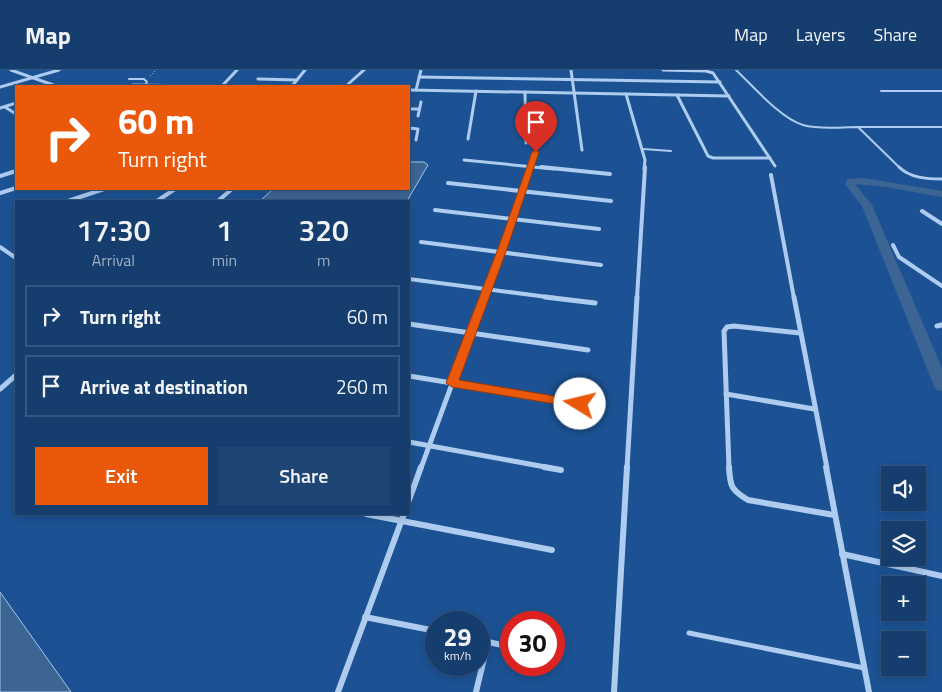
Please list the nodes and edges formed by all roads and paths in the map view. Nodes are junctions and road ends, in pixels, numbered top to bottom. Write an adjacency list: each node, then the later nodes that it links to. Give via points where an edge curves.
1 (11, 70): 11 (street)
2 (59, 70): 11 (street)
3 (237, 70): 20 (street)
4 (305, 70): 14 (street)
5 (364, 70): 22 (street)
6 (421, 70): 10 (street)
7 (570, 70): 15 (street)
8 (663, 70): 16 (street, via 710,72)
9 (736, 70): 42 (lane, via 800,124)
10 (419, 77): 15 (street); 25 (street)
11 (33, 78): 17 (street); 23 (street)
12 (129, 79): 19 (lane, via 144,80)
13 (258, 79): 14 (street)
14 (297, 80): 21 (street)
15 (572, 80): 16 (street); 30 (street)
16 (720, 82): 33 (street)
17 (53, 85)
18 (133, 85): 19 (street)
19 (144, 85)
20 (223, 85)
21 (293, 85)
22 (347, 85)
23 (0, 87)
24 (410, 90): 25 (street)
25 (416, 90): 26 (street)
26 (476, 91): 29 (street); 45 (street)
27 (881, 91): 28 (lane)
28 (942, 91)
29 (525, 92): 30 (street); 47 (street)
30 (574, 93): 31 (street); 49 (street)
31 (626, 94): 32 (street); 48 (street)
32 (677, 95): 33 (street); 52 (street, via 708,156)
33 (729, 96): 52 (street)
34 (421, 102): 39 (street)
35 (15, 103): 36 (street)
36 (4, 107): 37 (street); 40 (street)
37 (0, 108)
38 (410, 109): 39 (street)
39 (419, 109): 41 (street)
40 (15, 113)
41 (418, 116)
42 (858, 127): 44 (lane); 60 (lane, via 904,172 925,179)
43 (410, 128): 46 (street, via 418,129)
44 (942, 128)
45 (468, 139)
46 (416, 140)
47 (526, 143)
48 (643, 149): 50 (lane); 115 (street, via 645,170)
49 (582, 150)
50 (671, 151)
51 (536, 152): 54 (street)
52 (770, 158): 55 (street)
53 (464, 160): 54 (street)
54 (531, 166): 57 (street); 66 (street)
55 (775, 166)
56 (15, 171): 59 (street)
57 (610, 174)
58 (771, 175): 89 (street)
59 (0, 176)
60 (942, 179)
61 (448, 183): 66 (street)
62 (15, 188): 67 (street)
63 (101, 190): 68 (street)
64 (173, 190): 69 (street)
65 (231, 190): 70 (street)
66 (522, 191): 71 (street); 74 (street)
67 (0, 193)
68 (71, 200)
69 (158, 200)
70 (219, 200)
71 (611, 201)
72 (435, 210): 74 (street)
73 (922, 212): 75 (street)
74 (512, 219): 76 (street); 80 (street)
75 (942, 224)
76 (599, 229)
77 (421, 242): 80 (street)
78 (893, 245): 84 (street, via 899,257)
79 (0, 247): 81 (street)
80 (500, 252): 82 (street); 85 (street)
81 (15, 257)
82 (601, 265)
83 (410, 279): 85 (street)
84 (942, 286)
85 (486, 289): 86 (street); 88 (street)
86 (595, 304)
87 (410, 324): 88 (street)
88 (470, 333): 90 (street); 93 (street)
89 (800, 333): 95 (street, via 727,328 724,331); 97 (street)
90 (588, 350)
91 (410, 376): 93 (street)
92 (15, 378): 94 (street)
93 (452, 383): 96 (street); 99 (street)
94 (0, 389)
95 (726, 394): 97 (street); 103 (street, via 730,484 736,493 748,500)
96 (580, 404)
97 (814, 409): 103 (street)
98 (410, 442): 99 (street)
99 (429, 445): 100 (street); 101 (street)
100 (561, 470)
101 (410, 497)
102 (378, 515): 104 (street)
103 (834, 515): 106 (street)
104 (402, 517): 105 (street); 108 (street)
105 (552, 550)
106 (842, 554): 107 (street); 111 (street)
107 (942, 576)
108 (365, 617): 109 (street); 113 (street)
109 (425, 629)
110 (689, 633): 111 (lane)
111 (864, 668): 116 (street)
112 (480, 676): 114 (street)
113 (338, 692)
114 (476, 692)
115 (614, 692)
116 (869, 692)

